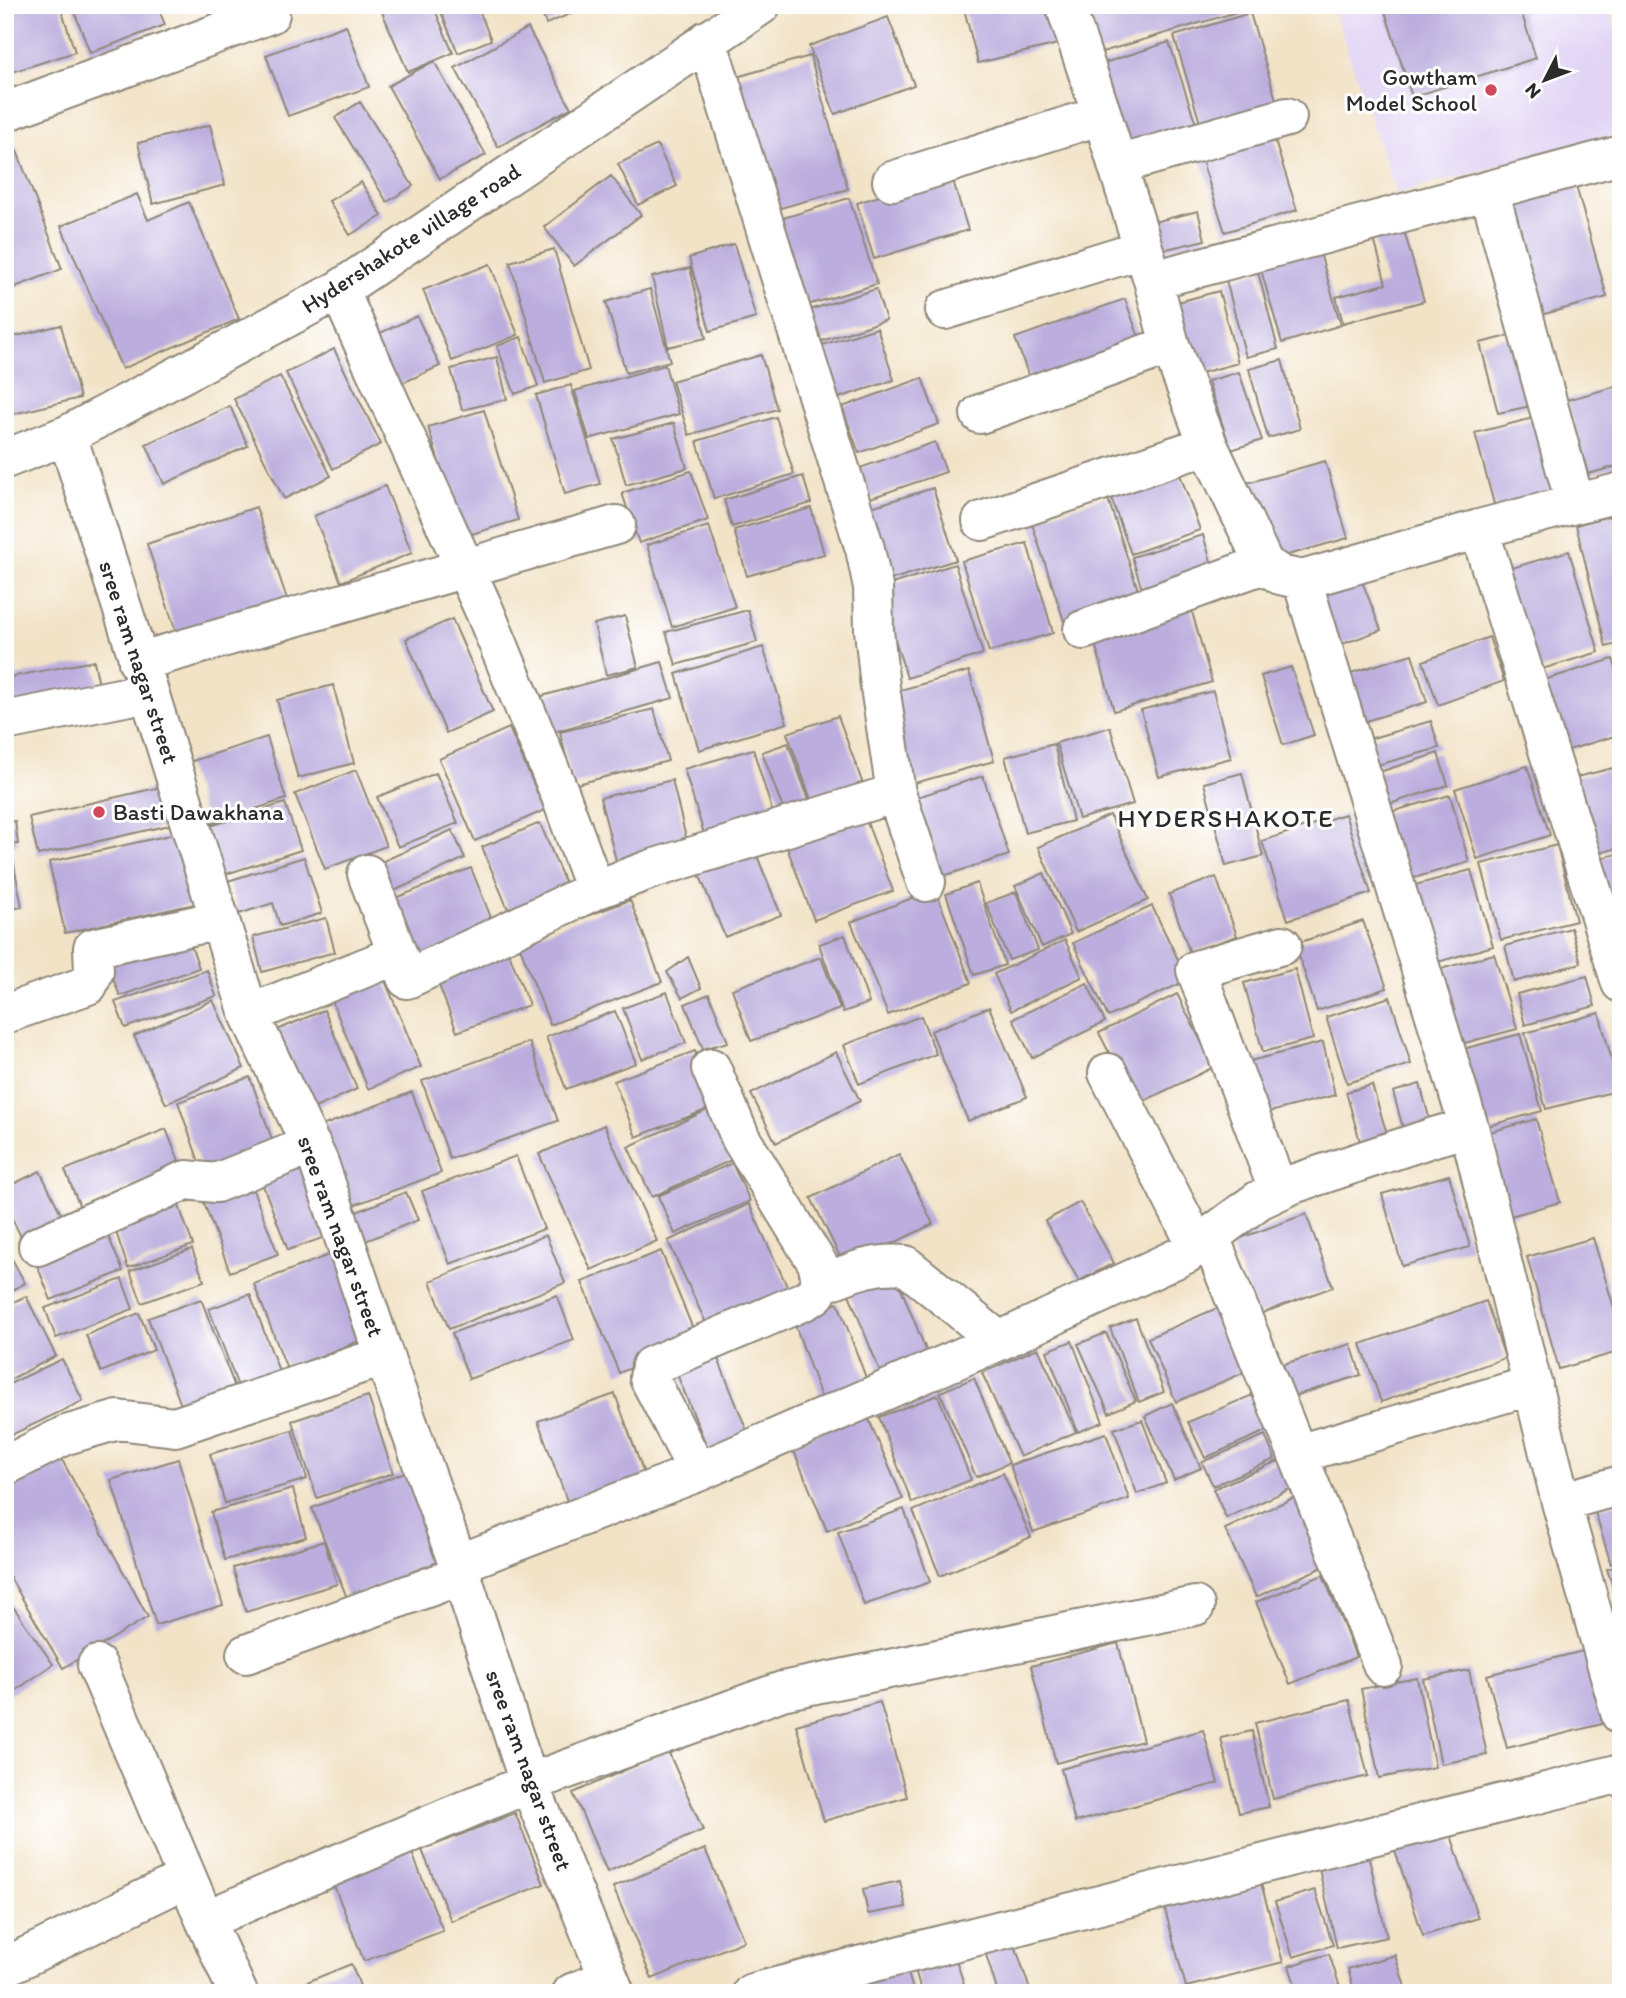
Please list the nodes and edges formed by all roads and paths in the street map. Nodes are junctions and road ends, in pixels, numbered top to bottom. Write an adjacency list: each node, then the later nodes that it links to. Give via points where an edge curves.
1 (761, 5): 4 (street, Hydershakote village road)
2 (1065, 5): 6 (street)
3 (270, 14): 5 (street)
4 (707, 40): 13 (street, Hydershakote village road); 31 (street, via 865,549)
5 (5, 112)
6 (1102, 115): 9 (street); 10 (street)
7 (1287, 117): 9 (street)
8 (1621, 155): 11 (street)
9 (1117, 165): 12 (street)
10 (891, 181)
11 (1489, 190): 12 (street); 21 (street)
12 (1148, 264): 14 (street); 15 (street)
13 (339, 290): 17 (street, Hydershakote village road); 26 (street)
14 (945, 310)
15 (1170, 345): 16 (street); 18 (street)
16 (980, 414)
17 (67, 435): 19 (street, Hydershakote village road); 29 (street, sree ram nagar street)
18 (1208, 445): 22 (street); 25 (street)
19 (5, 459)
20 (1621, 492): 21 (street)
21 (1576, 503): 24 (street)
22 (982, 521)
23 (616, 525): 26 (street)
24 (1479, 529): 27 (street); 38 (street)
25 (1264, 564): 27 (street, via 1280,575); 28 (street)
26 (465, 569): 29 (street); 34 (street)
27 (1302, 580): 43 (street)
28 (1083, 630)
29 (144, 677): 30 (street); 35 (street, sree ram nagar street)
30 (5, 720)
31 (896, 793): 33 (street); 34 (street)
32 (367, 874): 37 (street)
33 (926, 882)
34 (595, 890): 37 (street, via 407,979)
35 (219, 920): 39 (street, via 93,948 94,971 88,985); 40 (street, sree ram nagar street)
36 (1282, 944): 45 (street, via 1196,970)
37 (397, 955): 40 (street)
38 (1621, 983)
39 (5, 1014)
40 (249, 1014): 44 (street, sree ram nagar street)
41 (711, 1068): 48 (street, via 741,1139 819,1266)
42 (1108, 1073): 46 (street)
43 (1469, 1127): 45 (street); 51 (street)
44 (311, 1145): 47 (street, via 216,1183 186,1180); 50 (street, sree ram nagar street)
45 (1279, 1190): 46 (street)
46 (1204, 1241): 49 (street, via 1163,1266); 52 (street)
47 (38, 1246)
48 (822, 1284): 49 (street, via 855,1270 886,1263 905,1265); 54 (street, via 804,1301 650,1366 649,1377)
49 (999, 1341): 54 (street)
50 (384, 1356): 53 (street, via 175,1427 118,1420 66,1435); 57 (street, sree ram nagar street)
51 (1532, 1385): 52 (street); 56 (street)
52 (1298, 1454): 61 (street)
53 (5, 1466)
54 (698, 1472): 57 (street)
55 (1621, 1485): 56 (street)
56 (1561, 1502): 62 (street)
57 (460, 1569): 59 (street); 64 (street, sree ram nagar street)
58 (1195, 1606): 64 (street, via 782,1691)
59 (246, 1654)
60 (97, 1665): 65 (street)
61 (1383, 1666)
62 (1621, 1715)
63 (1621, 1773): 71 (street)
64 (529, 1783): 66 (street); 68 (street, sree ram nagar street)
65 (187, 1878): 66 (street); 67 (street)
66 (205, 1920): 69 (street)
67 (5, 1967)
68 (612, 1986): 70 (street)
69 (238, 1993)
70 (572, 1993)
71 (752, 1993)

